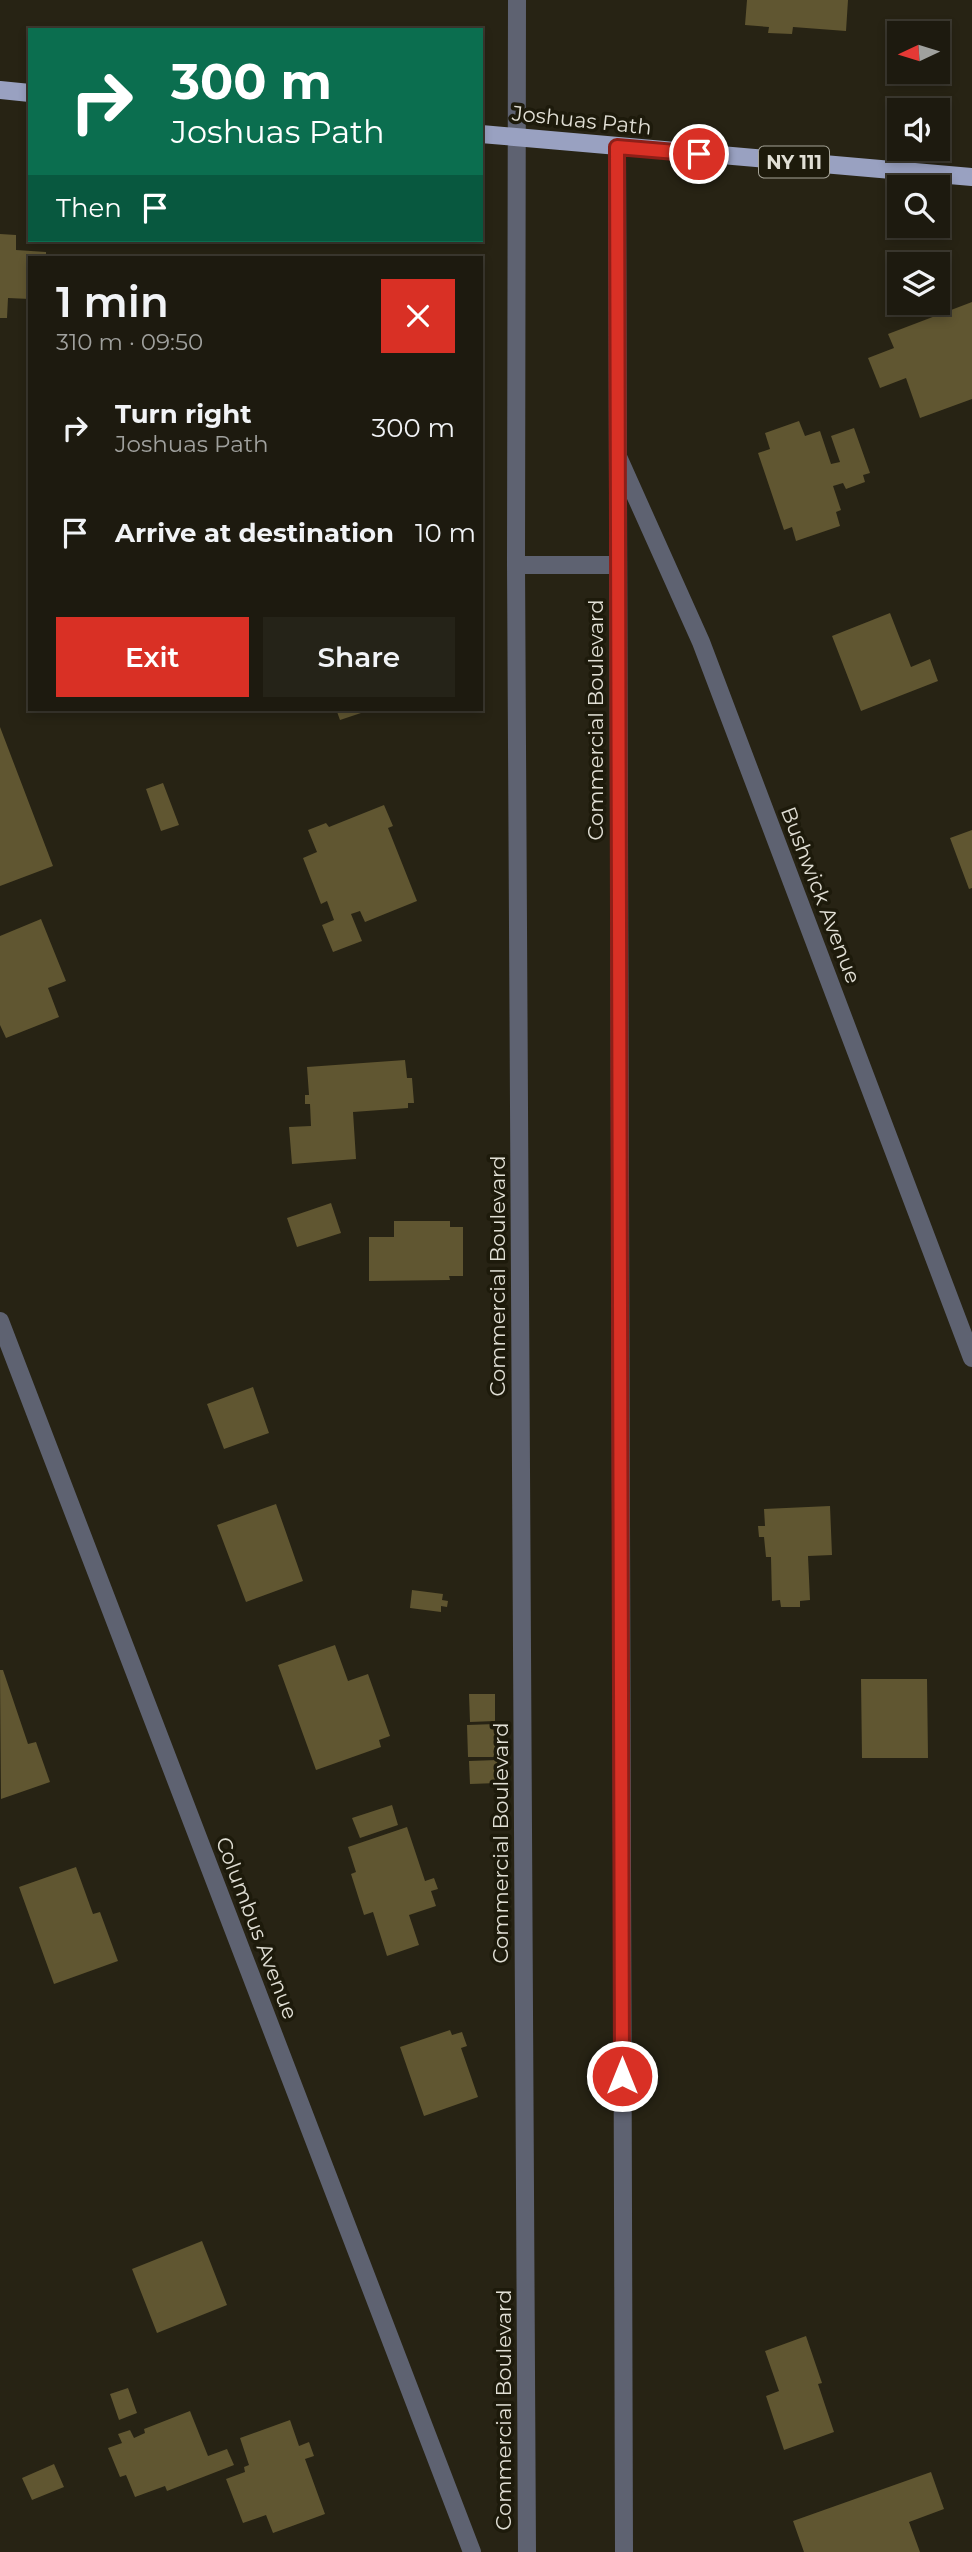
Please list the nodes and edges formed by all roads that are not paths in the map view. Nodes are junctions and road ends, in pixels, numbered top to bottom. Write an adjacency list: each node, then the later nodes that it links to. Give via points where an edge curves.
1 (517, 0): 5 (street, Commercial Boulevard)
2 (0, 90): 3 (main road)
3 (28, 93)
4 (483, 134): 5 (main road, Joshuas Path / NY 111)
5 (516, 137): 6 (main road, Joshuas Path / NY 111); 9 (street, Commercial Boulevard)
6 (617, 147): 7 (main road, Joshuas Path / NY 111); 8 (street, Commercial Boulevard)
7 (972, 177)
8 (616, 452): 10 (street, Commercial Boulevard); 12 (street, Bushwick Avenue, via 701,642)
9 (516, 565): 10 (street); 14 (street, Commercial Boulevard)
10 (617, 565): 15 (street, Commercial Boulevard)
11 (0, 1321): 13 (street, Columbus Avenue)
12 (972, 1358)
13 (472, 2552)
14 (527, 2552)
15 (624, 2552)

